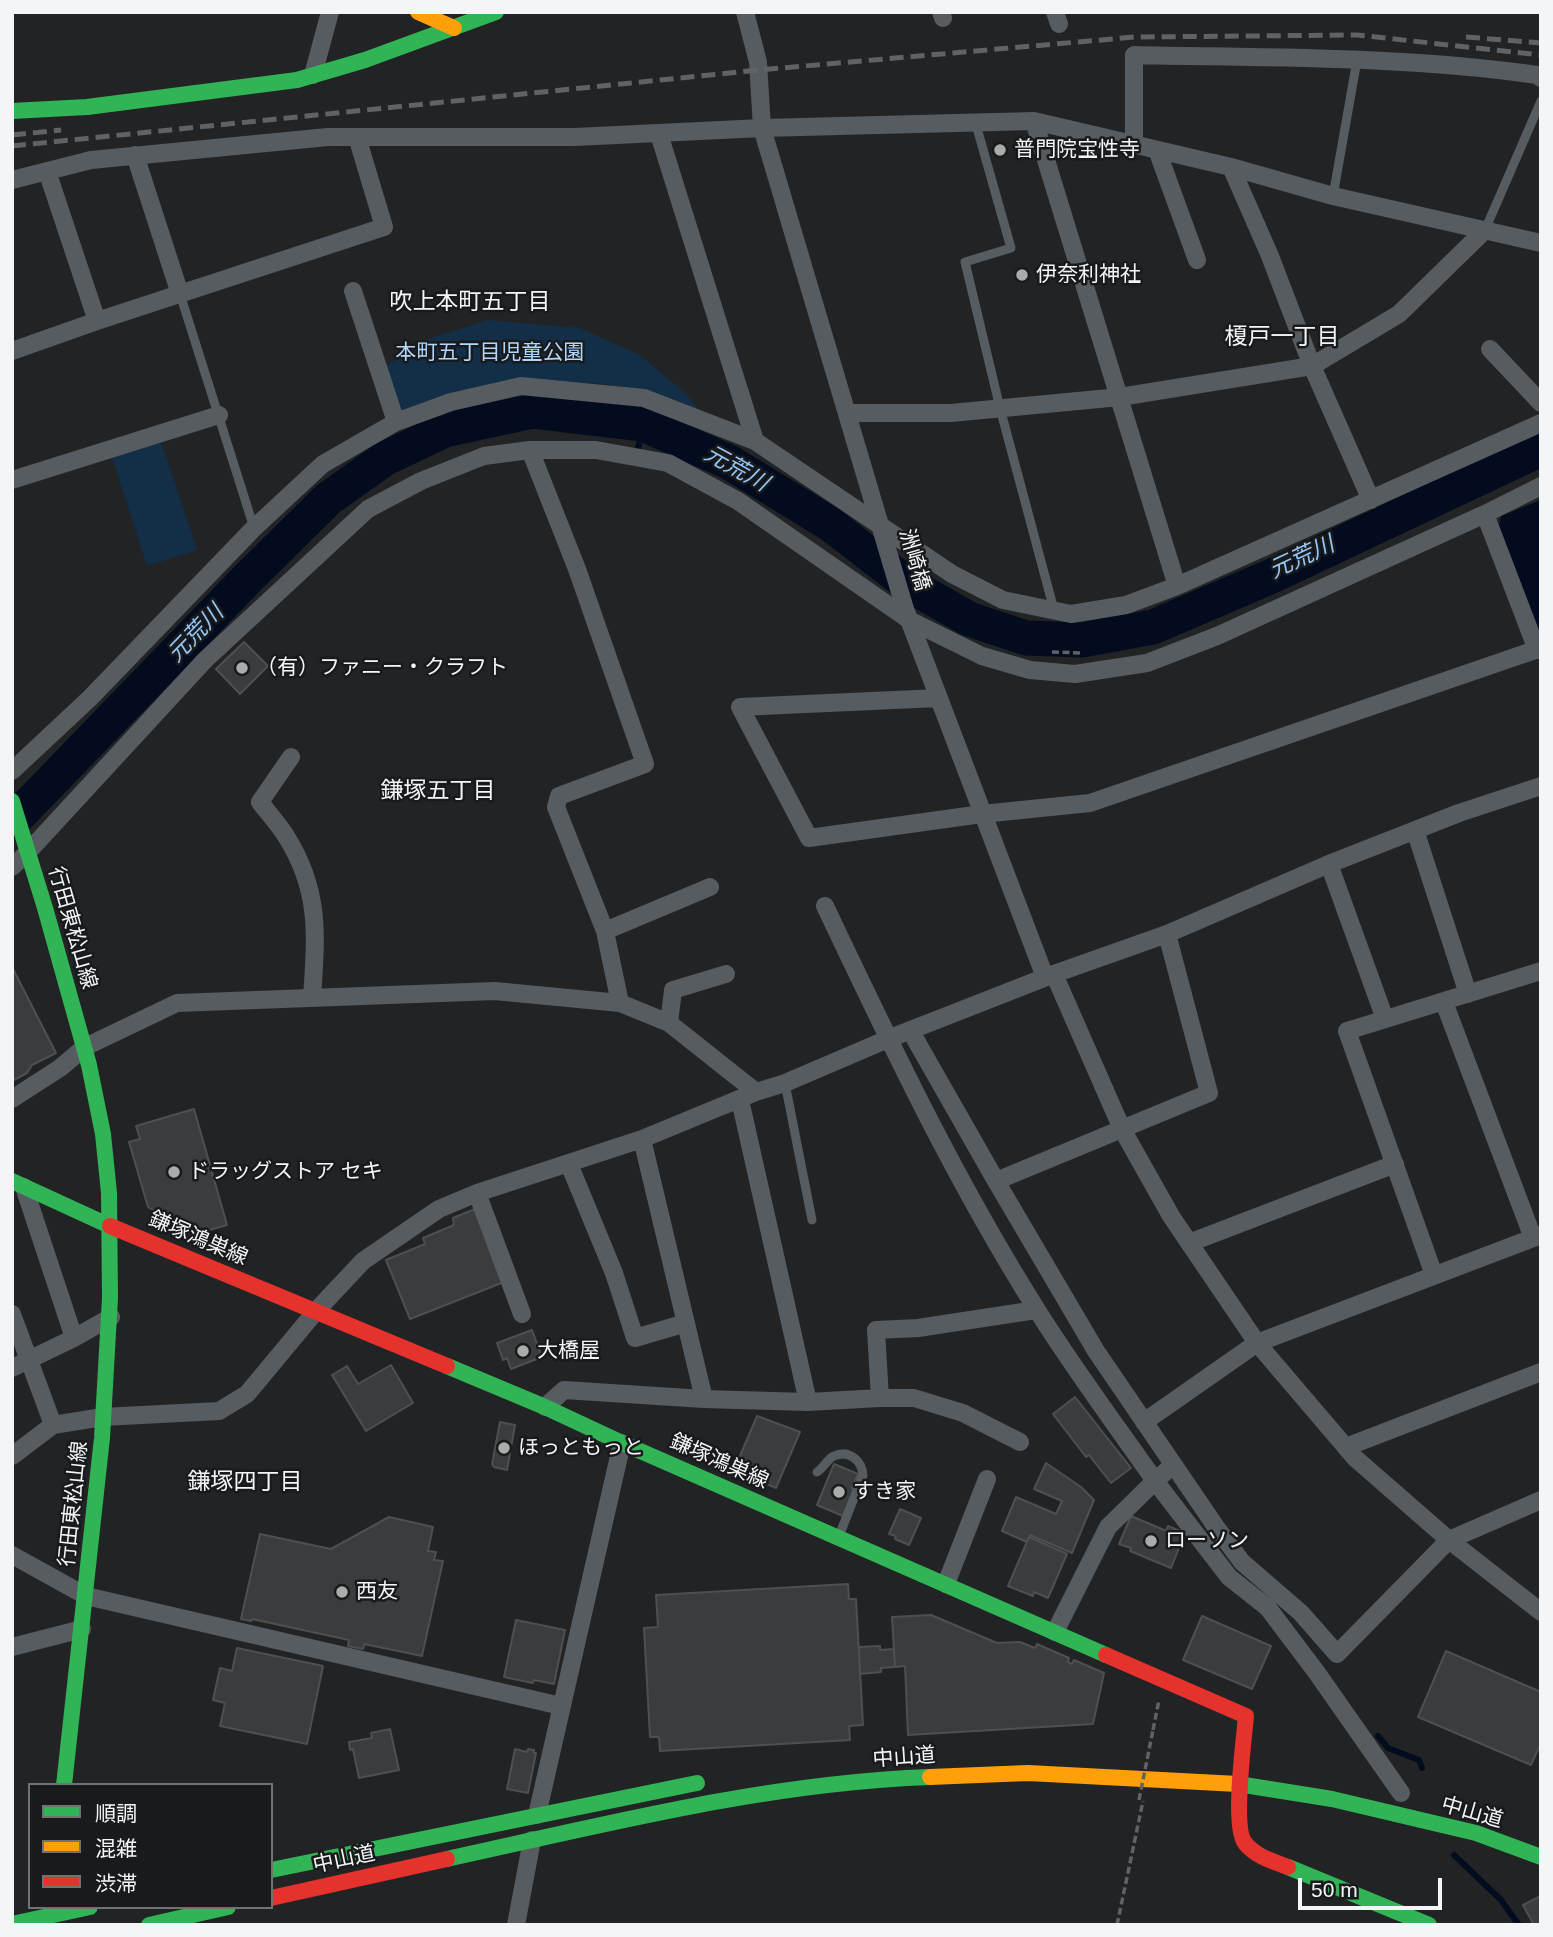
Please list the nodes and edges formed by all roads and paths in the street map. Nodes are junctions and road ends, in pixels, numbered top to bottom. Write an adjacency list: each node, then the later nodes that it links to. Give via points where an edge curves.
1 (330, 12): 7 (street)
2 (418, 12): 5 (main road)
3 (496, 12): 5 (main road)
4 (746, 12): 13 (street, 洲崎橋, via 758,62)
5 (454, 28): 7 (main road)
6 (1357, 59): 8 (street, via 1476,66); 16 (street, via 1134,55); 22 (lane)
7 (313, 75): 10 (main road, via 88,107)
8 (1541, 78)
9 (1541, 101): 23 (lane)
10 (12, 111)
11 (975, 121): 12 (street); 13 (street); 34 (lane, via 1012,248 965,262)
12 (1034, 121): 16 (street); 32 (street)
13 (762, 128): 14 (street); 35 (street, 洲崎橋)
14 (659, 134): 15 (street); 39 (street)
15 (357, 137): 18 (street); 27 (street, via 384,227)
16 (1134, 144): 17 (street)
17 (1157, 150): 19 (street); 25 (street)
18 (135, 155): 20 (street); 27 (street)
19 (1231, 167): 22 (street); 31 (street)
20 (47, 171): 21 (street); 28 (street)
21 (12, 180)
22 (1333, 196): 23 (street)
23 (1485, 230): 24 (street); 31 (street, via 1399,314)
24 (1541, 243)
25 (1197, 260)
26 (353, 291): 37 (street)
27 (180, 294): 28 (street); 36 (lane)
28 (97, 321): 30 (street)
29 (1490, 349): 33 (street)
30 (12, 351)
31 (1312, 366): 32 (street); 43 (street)
32 (1120, 397): 34 (street); 47 (street)
33 (1541, 403)
34 (1000, 408): 35 (street); 48 (lane)
35 (847, 413): 45 (street, 洲崎橋)
36 (219, 415): 41 (street); 46 (lane)
37 (396, 422): 39 (street, via 451,402 521,386 644,398); 46 (street, via 323,464)
38 (1541, 423): 43 (street)
39 (755, 441): 45 (street)
40 (530, 450): 49 (street, via 596,450 668,463 738,501); 60 (street, via 484,456 368,509 205,660); 65 (street, via 645,764 559,796 556,807)
41 (12, 480)
42 (1541, 486): 44 (street)
43 (1371, 500): 47 (street)
44 (1485, 514): 49 (street, via 1147,663 1075,674 1030,670 982,656); 50 (street)
45 (880, 524): 48 (street, via 952,574 993,595); 49 (street, 洲崎橋)
46 (254, 528): 55 (street, via 90,698)
47 (1177, 586): 48 (street, via 1126,605 1071,614)
48 (1054, 611)
49 (908, 615): 53 (street, 洲崎橋)
50 (1539, 649): 58 (street, via 1090,803)
51 (1041, 651): 52 (path)
52 (1094, 651)
53 (938, 698): 58 (street, 洲崎橋); 58 (street, via 740,707 809,838)
54 (292, 757): 71 (street, via 260,802 286,835 313,901)
55 (12, 771)
56 (1541, 786): 59 (street)
57 (12, 801): 60 (main road, 行田東松山線)
58 (982, 814): 69 (street, 洲崎橋)
59 (1415, 830): 61 (street); 70 (street)
60 (28, 850): 62 (street); 78 (main road, 行田東松山線)
61 (1329, 864): 66 (street); 74 (street)
62 (12, 867)
63 (710, 887): 65 (street)
64 (825, 906): 77 (street)
65 (606, 931): 73 (street)
66 (1167, 933): 69 (street); 82 (street, via 1209,1093)
67 (1541, 971): 70 (street)
68 (726, 974): 75 (street, via 674,990)
69 (1050, 976): 76 (street); 82 (street, 洲崎橋)
70 (1468, 994): 72 (street)
71 (312, 998): 73 (street, via 495,991); 78 (street, via 177,1003)
72 (1444, 1002): 74 (street); 91 (street)
73 (620, 1003): 75 (street)
74 (1385, 1019): 85 (street, via 1348,1031)
75 (669, 1023): 80 (street)
76 (910, 1030): 77 (street); 86 (street)
77 (888, 1038): 79 (street); 94 (street)
78 (85, 1047): 81 (street); 90 (main road, 行田東松山線, via 106,1158)
79 (785, 1083): 80 (street); 89 (lane)
80 (748, 1096): 83 (street); 107 (street)
81 (12, 1099)
82 (1122, 1129): 86 (street); 92 (street, 洲崎橋)
83 (642, 1139): 84 (street); 99 (street)
84 (569, 1164): 88 (street); 99 (street, via 635,1338)
85 (1395, 1164): 92 (street); 93 (street)
86 (996, 1181): 110 (street, via 1096,1351)
87 (18, 1184): 90 (main road); 100 (street)
88 (477, 1193): 95 (street, via 439,1209 363,1261); 97 (street)
89 (812, 1220)
90 (110, 1226): 95 (main road, 鎌塚鴻巣線); 98 (main road, 行田東松山線)
91 (1537, 1236): 93 (street)
92 (1189, 1243): 101 (street, 洲崎橋)
93 (1434, 1275): 101 (street)
94 (1037, 1310): 105 (street, via 876,1330); 119 (street)
95 (316, 1311): 108 (main road, 鎌塚鴻巣線); 109 (street, via 247,1394 219,1411)
96 (12, 1314): 102 (street)
97 (522, 1314)
98 (111, 1317): 100 (street); 109 (main road, 行田東松山線)
99 (686, 1323): 106 (street)
100 (74, 1338): 102 (street)
101 (1257, 1343): 110 (street); 114 (street, 洲崎橋)
102 (29, 1359): 103 (street); 111 (street)
103 (12, 1368)
104 (1541, 1372): 114 (street)
105 (880, 1398): 107 (street); 112 (street, via 914,1398 963,1413)
106 (704, 1399): 107 (street); 108 (street, via 564,1390)
107 (808, 1402)
108 (545, 1407): 113 (main road, 鎌塚鴻巣線)
109 (103, 1417): 111 (street); 125 (main road, 行田東松山線)
110 (1144, 1422): 116 (street)
111 (53, 1425): 115 (street)
112 (1020, 1442)
113 (622, 1443): 121 (main road, 鎌塚鴻巣線); 131 (street)
114 (1346, 1447): 122 (street, 洲崎橋)
115 (12, 1456)
116 (1173, 1465): 119 (street); 122 (street, via 1242,1562 1301,1613 1337,1654)
117 (817, 1472): 121 (lane, via 843,1454 862,1466 863,1475)
118 (987, 1479): 124 (street)
119 (1155, 1481): 128 (street, via 1108,1527); 137 (street, via 1229,1577 1268,1608)
120 (1541, 1500): 122 (street)
121 (838, 1538): 124 (main road, 鎌塚鴻巣線)
122 (1449, 1540): 126 (street, 洲崎橋)
123 (12, 1555): 125 (street)
124 (946, 1584): 128 (main road, 鎌塚鴻巣線)
125 (86, 1596): 127 (main road, 行田東松山線); 131 (street)
126 (1541, 1612)
127 (82, 1629): 129 (street); 134 (main road, 行田東松山線)
128 (1055, 1632): 135 (main road, 鎌塚鴻巣線, via 1246,1716)
129 (12, 1647)
130 (1160, 1695): 138 (path, bridge)
131 (561, 1706): 139 (street)
132 (1147, 1779): 135 (main road, 中山道); 140 (main road, 中山道, via 1028,1773 895,1778 772,1791); 150 (path)
133 (714, 1780): 139 (main road, 中山道)
134 (64, 1783)
135 (1241, 1784): 141 (main road, 中山道, via 1332,1799 1476,1833); 151 (main road, 鎌塚鴻巣線, via 1242,1842 1258,1855)
136 (1375, 1787): 137 (main road)
137 (1407, 1794)
138 (1139, 1800)
139 (537, 1815): 142 (main road, 中山道)
140 (532, 1840): 143 (main road, 中山道); 149 (street)
141 (1541, 1857)
142 (273, 1870)
143 (273, 1898)
144 (81, 1909): 146 (main road)
145 (219, 1909): 148 (main road)
146 (50, 1916): 147 (main road)
147 (12, 1924)
148 (150, 1925)
149 (516, 1925)
150 (1117, 1925)
151 (1429, 1925)

